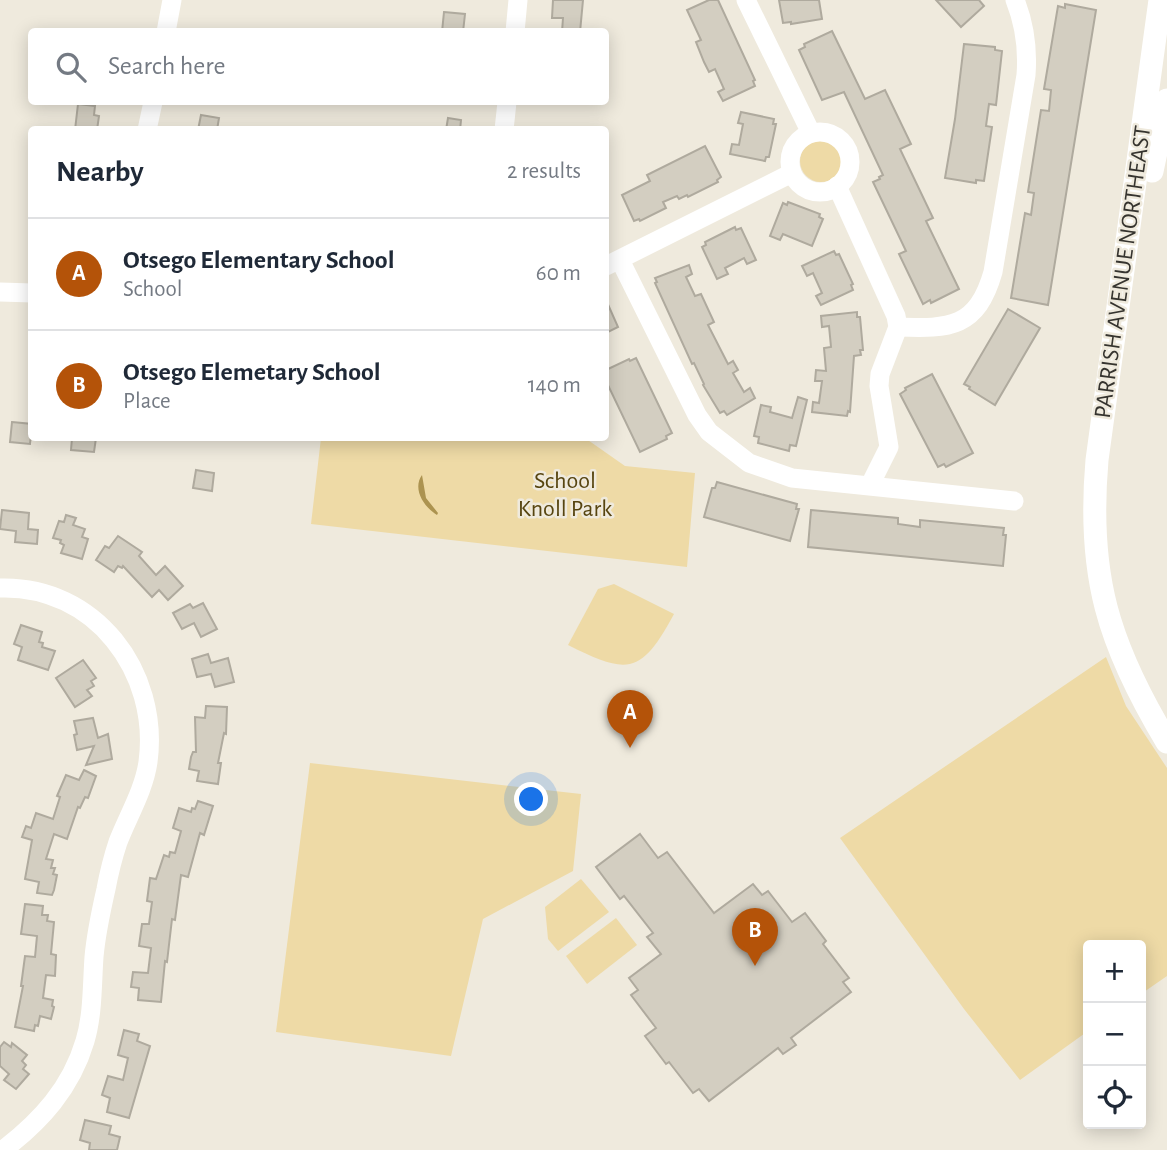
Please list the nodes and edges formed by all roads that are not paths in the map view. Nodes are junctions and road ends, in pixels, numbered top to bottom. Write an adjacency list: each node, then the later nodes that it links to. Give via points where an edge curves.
1 (172, 0): 6 (street)
2 (518, 0): 7 (street)
3 (746, 0): 13 (street)
4 (1015, 0): 19 (street, via 1027,46 1026,75 993,272 984,299 970,314 946,327)
5 (1160, 0): 20 (main road, PARRISH AVENUE NORTHEAST)
6 (167, 28)
7 (515, 28)
8 (1167, 100): 20 (main road, PARRISH AVENUE NORTHEAST)
9 (152, 105): 11 (street)
10 (507, 105): 12 (street)
11 (148, 126)
12 (504, 126)
13 (811, 133): 14 (street, via 796,145 790,163); 15 (street, via 831,134 846,146 850,166)
14 (793, 173): 15 (street, via 805,188 814,191); 16 (street)
15 (837, 186): 19 (street)
16 (613, 263): 21 (street, via 696,415 719,441 749,463 792,478)
17 (0, 292): 18 (street)
18 (28, 293)
19 (898, 327): 21 (street, via 879,386 889,447)
20 (1097, 460): 24 (main road, PARRISH AVENUE NORTHEAST, via 1096,551 1107,617 1119,654)
21 (870, 485): 22 (street)
22 (1014, 501)
23 (0, 588): 25 (street, via 49,595 104,628 120,645 144,693 150,723 147,766 107,884 94,953 86,1039 78,1063 48,1111)
24 (1167, 742)
25 (4, 1150)

